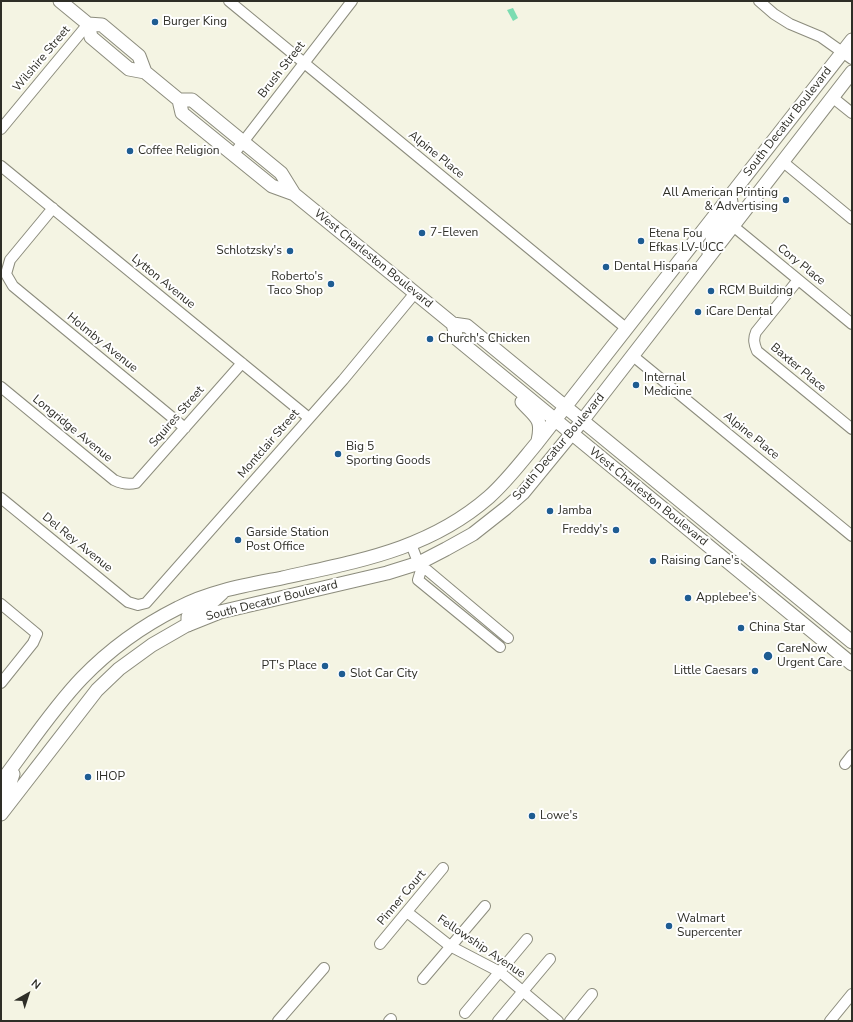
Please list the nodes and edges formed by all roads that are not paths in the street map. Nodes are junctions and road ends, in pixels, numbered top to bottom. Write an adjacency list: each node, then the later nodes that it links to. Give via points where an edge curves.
1 (60, 1): 5 (main road, West Charleston Boulevard)
2 (228, 1): 8 (street, Alpine Place)
3 (352, 1): 8 (street, Brush Street)
4 (759, 1): 7 (street, via 790,24 821,37)
5 (88, 24): 11 (main road, West Charleston Boulevard, via 102,25 139,56 145,72); 13 (street, Wilshire Street)
6 (852, 40): 7 (main road, South Decatur Boulevard)
7 (847, 56): 19 (main road, South Decatur Boulevard)
8 (304, 63): 14 (street, Brush Street); 29 (street, Alpine Place)
9 (852, 72): 10 (main road, South Decatur Boulevard)
10 (832, 97): 12 (street); 16 (main road, South Decatur Boulevard)
11 (179, 100): 14 (main road, West Charleston Boulevard, via 192,100); 15 (main road, West Charleston Boulevard, via 182,112)
12 (852, 113)
13 (1, 129)
14 (243, 141): 15 (street, Brush Street); 18 (main road, West Charleston Boulevard, via 281,173)
15 (234, 155): 18 (main road, West Charleston Boulevard, via 272,186)
16 (782, 161): 22 (street); 23 (main road, South Decatur Boulevard)
17 (1, 166): 20 (street, Lytton Avenue)
18 (294, 194): 26 (main road, West Charleston Boulevard)
19 (730, 196): 21 (main road, South Decatur Boulevard); 23 (main road, via 732,209 725,220)
20 (53, 208): 31 (street, Lytton Avenue); 38 (street, Holmby Avenue, via 10,260 6,274 13,286)
21 (715, 216): 24 (main road, via 718,225); 29 (main road, South Decatur Boulevard)
22 (852, 218)
23 (733, 226): 24 (main road, South Decatur Boulevard); 25 (street, Cory Place)
24 (708, 258): 30 (main road, South Decatur Boulevard)
25 (798, 280): 28 (street, Cory Place); 39 (street, Baxter Place, via 756,332 755,346 757,351)
26 (415, 294): 27 (main road, West Charleston Boulevard); 35 (street, Montclair Street)
27 (453, 324): 32 (main road, West Charleston Boulevard, via 457,339); 34 (main road, West Charleston Boulevard, via 467,326)
28 (852, 324)
29 (627, 329): 34 (main road, South Decatur Boulevard)
30 (633, 356): 37 (main road, South Decatur Boulevard); 45 (street, Alpine Place)
31 (242, 363): 35 (street, Lytton Avenue); 38 (street, Squires Street)
32 (512, 385): 36 (main road, West Charleston Boulevard); 41 (main road, via 522,402 539,421)
33 (1, 387): 42 (street, Longridge Avenue, via 114,480)
34 (566, 407): 36 (main road, South Decatur Boulevard); 37 (main road, West Charleston Boulevard)
35 (309, 418): 53 (street, Montclair Street, via 146,603)
36 (555, 420): 40 (main road, West Charleston Boulevard); 41 (main road, South Decatur Boulevard)
37 (582, 421): 40 (main road, South Decatur Boulevard); 47 (main road, West Charleston Boulevard)
38 (185, 428): 42 (street, Squires Street, via 136,483)
39 (852, 429)
40 (571, 434): 44 (main road, West Charleston Boulevard); 48 (main road, South Decatur Boulevard, via 523,493 506,508 482,527)
41 (537, 443): 46 (main road, South Decatur Boulevard, via 501,485 479,504 437,532)
42 (130, 485)
43 (1, 498): 53 (street, Del Rey Avenue, via 128,602)
44 (688, 529): 47 (main road, via 733,552); 49 (main road, West Charleston Boulevard)
45 (852, 536)
46 (411, 544): 48 (street); 50 (main road, South Decatur Boulevard, via 378,556)
47 (739, 550): 52 (main road, West Charleston Boulevard)
48 (420, 566): 54 (main road, South Decatur Boulevard, via 238,607); 55 (street); 57 (street, via 418,580)
49 (739, 571): 52 (main road, via 750,570); 58 (main road, West Charleston Boulevard)
50 (227, 590): 54 (main road, via 209,605 190,613); 61 (main road, South Decatur Boulevard, via 172,611 117,646 72,690)
51 (1, 604): 59 (street, via 37,634 33,643)
52 (806, 605): 56 (main road, West Charleston Boulevard)
53 (138, 606)
54 (188, 625): 65 (main road, South Decatur Boulevard, via 140,653 108,679)
55 (508, 638)
56 (852, 642)
57 (500, 647)
58 (852, 664)
59 (1, 683)
60 (852, 755): 62 (street)
61 (18, 759): 63 (main road, South Decatur Boulevard); 64 (main road, via 10,783)
62 (845, 764)
63 (1, 782)
64 (1, 796)
65 (1, 814)
66 (444, 868): 68 (street, Pinner Court)
67 (484, 906): 71 (street)
68 (407, 912): 70 (street, Pinner Court); 71 (street, Fellowship Avenue)
69 (527, 939): 74 (street)
70 (380, 944)
71 (450, 946): 74 (street, Fellowship Avenue); 75 (street)
72 (550, 959): 76 (street)
73 (324, 968): 80 (street)
74 (500, 972): 76 (street, Fellowship Avenue); 79 (street)
75 (423, 979)
76 (523, 992): 81 (street); 82 (street, Fellowship Avenue)
77 (592, 994): 83 (street)
78 (852, 994): 84 (street)
79 (465, 1013)
80 (278, 1021)
81 (498, 1021)
82 (558, 1021)
83 (570, 1021)
84 (830, 1021)

